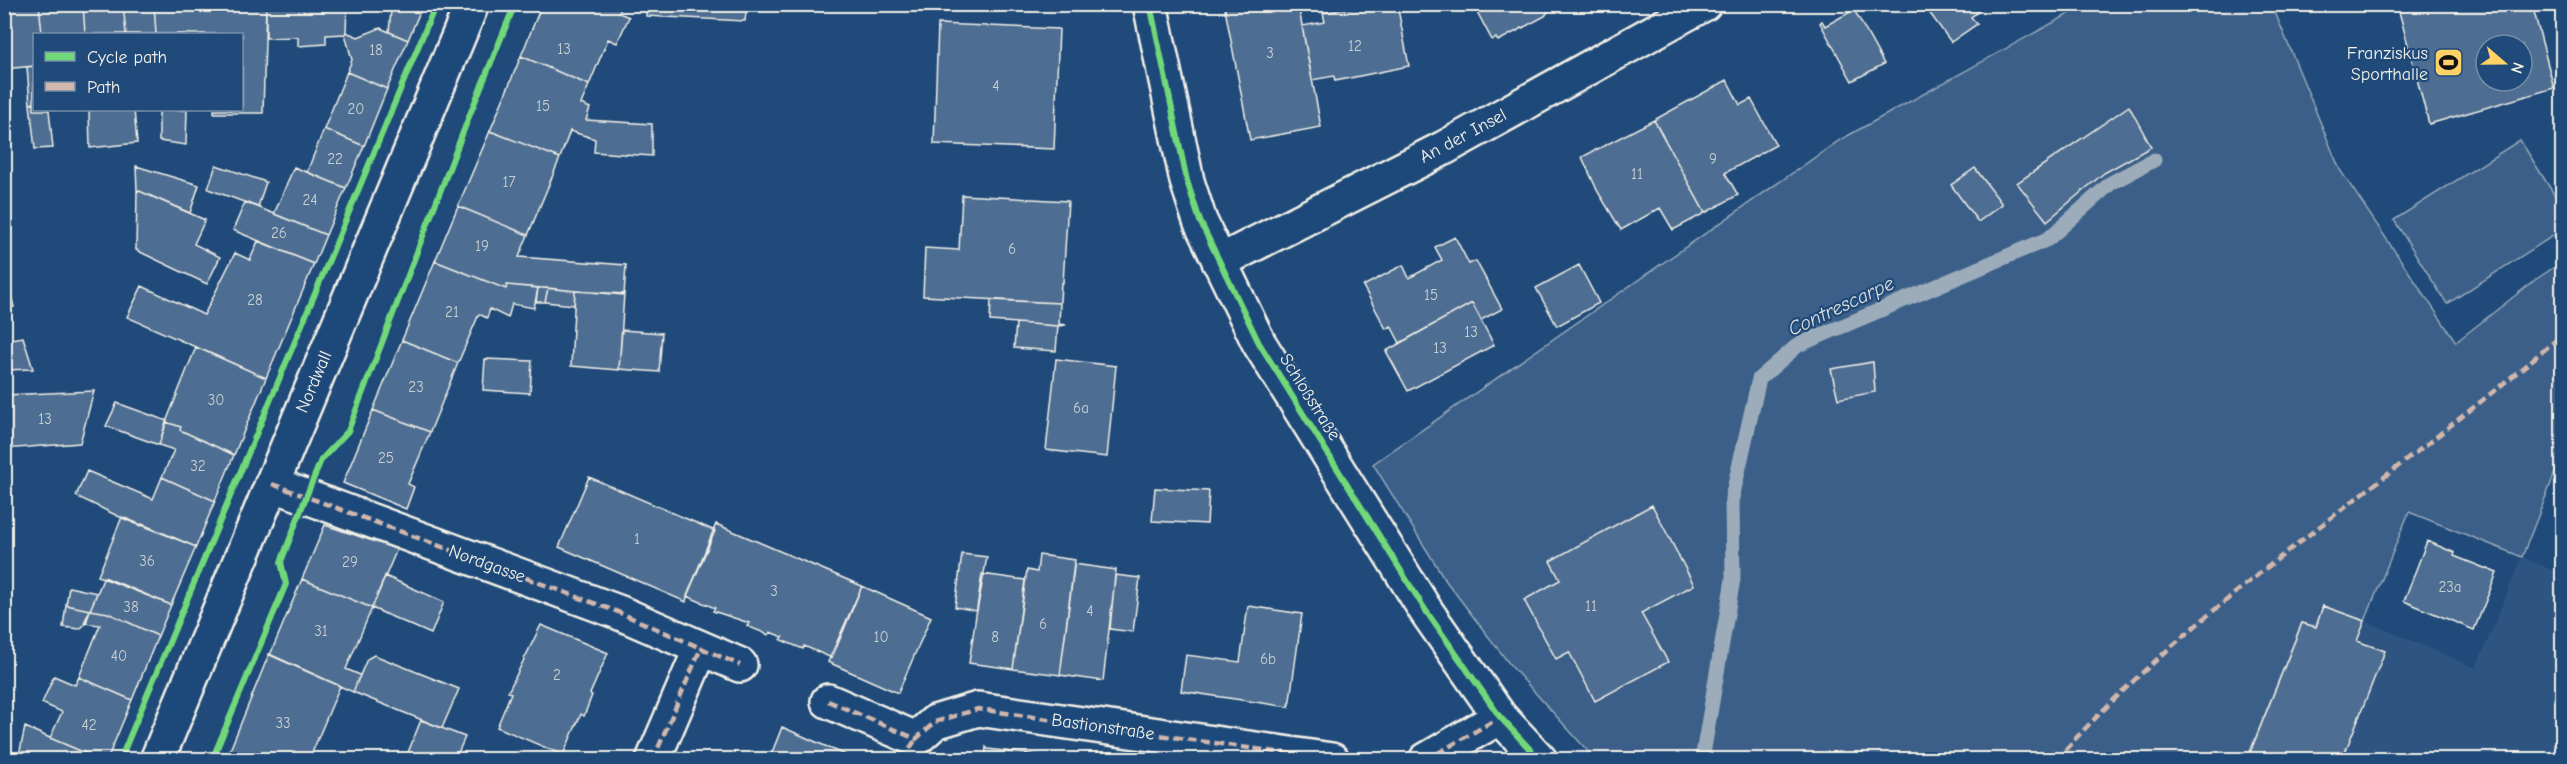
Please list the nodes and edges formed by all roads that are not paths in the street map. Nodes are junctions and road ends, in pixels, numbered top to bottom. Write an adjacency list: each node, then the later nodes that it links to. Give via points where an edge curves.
1 (472, 4): 5 (street, Nordwall)
2 (1150, 4): 4 (street, Schloßstraße, via 1187,181)
3 (1704, 4): 4 (street, An der Insel, via 1444,147)
4 (1219, 262): 9 (street, Schloßstraße, via 1272,363 1426,611)
5 (272, 484): 6 (street, Nordgasse, via 618,612); 11 (street, Nordwall)
6 (700, 648): 7 (street, Nordgasse); 12 (street)
7 (740, 665)
8 (828, 701): 10 (street, Bastionstraße)
9 (1500, 717): 14 (street); 15 (street, Schloßstraße)
10 (909, 749): 13 (street, Bastionstraße, via 935,722 978,709)
11 (157, 759)
12 (653, 759)
13 (1332, 759)
14 (1426, 759)
15 (1540, 759)

